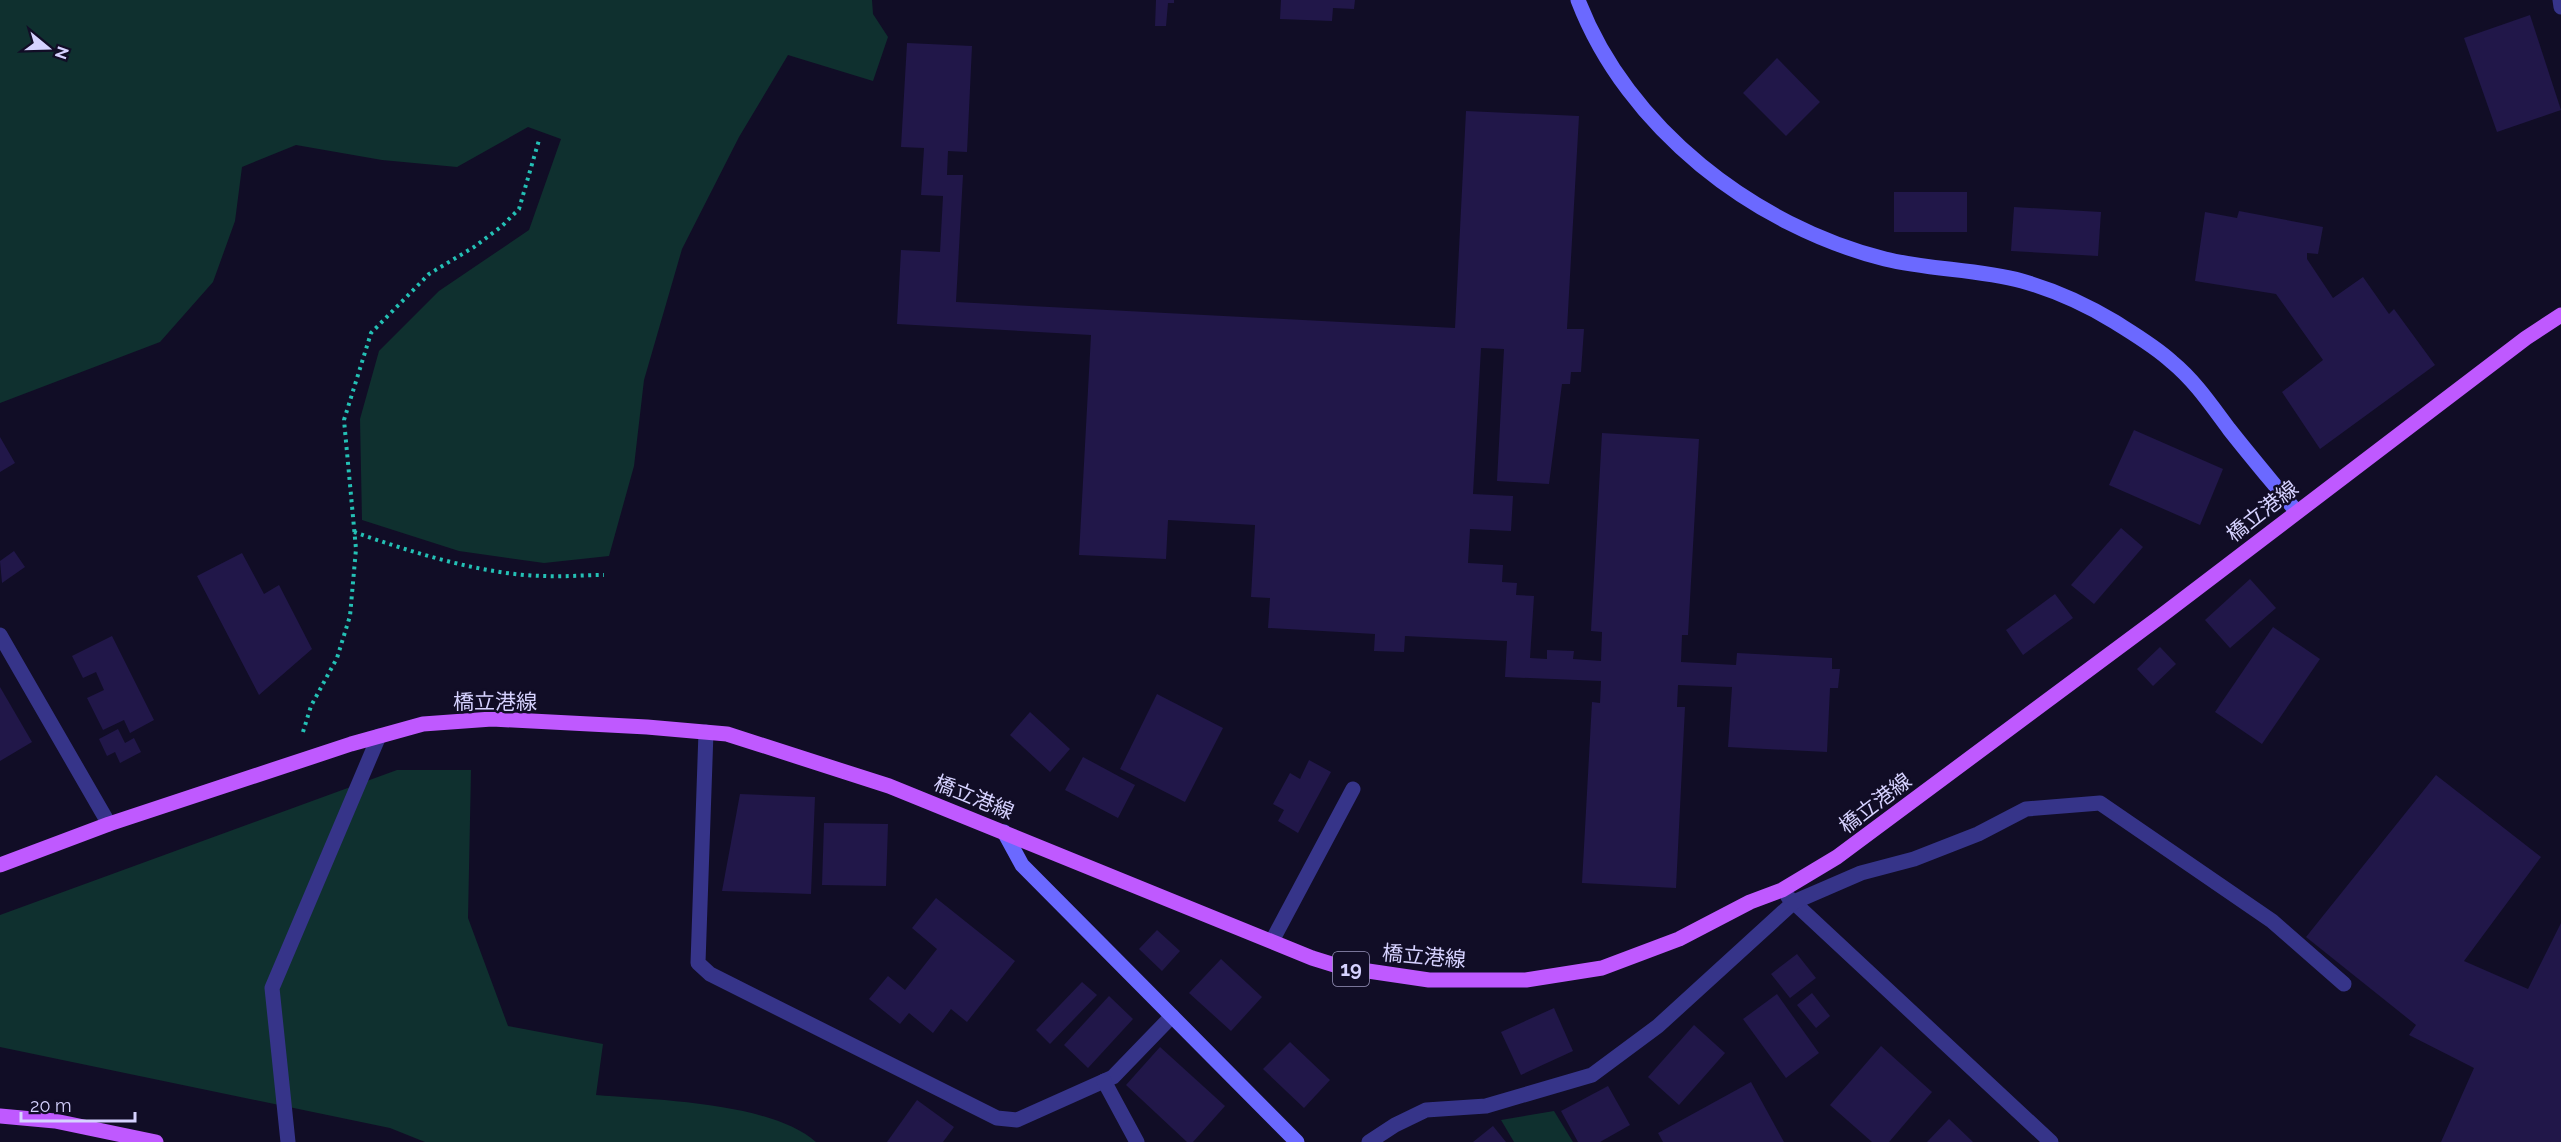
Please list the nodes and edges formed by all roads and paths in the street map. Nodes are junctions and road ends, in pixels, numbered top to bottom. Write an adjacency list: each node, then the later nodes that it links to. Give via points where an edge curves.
1 (1578, 0): 6 (street, via 1621,82 1663,132 1753,202 1820,237 1858,250 1887,259 2021,281 2116,322 2172,361 2200,389)
2 (2560, 0): 3 (street)
3 (2561, 7)
4 (539, 140): 7 (path, via 519,209 474,247 429,274 371,333 344,420)
5 (2561, 315): 6 (main road, 橋立港線 / 19)
6 (2296, 511): 17 (main road, 橋立港線 / 19, via 1837,857)
7 (354, 532): 8 (path, via 508,572); 12 (path, via 355,579 350,616 337,658 311,706)
8 (604, 575)
9 (0, 635): 14 (street)
10 (706, 732): 11 (main road, 橋立港線 / 19, via 492,719 423,724); 15 (main road, 橋立港線 / 19, via 727,734 800,756); 22 (street, via 698,963 710,974 997,1118 1017,1120)
11 (380, 736): 12 (main road, 橋立港線 / 19); 25 (street, via 272,988)
12 (296, 762): 14 (main road, 橋立港線 / 19)
13 (1353, 789): 19 (street)
14 (109, 824): 16 (main road, 橋立港線 / 19)
15 (1004, 832): 19 (main road, 橋立港線 / 19); 21 (street, via 1022,865)
16 (0, 866)
17 (1782, 890): 18 (street); 19 (main road, 橋立港線 / 19, via 1679,939 1602,968 1526,980 1484,982 1388,975 1341,967)
18 (1794, 902): 20 (street, via 1861,873 1914,859 1978,834 2026,810 2100,803 2272,921); 28 (street, via 1658,1026 1592,1075 1486,1106 1426,1110); 29 (street)
19 (1272, 941)
20 (2344, 984)
21 (1172, 1016): 22 (street, via 1113,1077); 27 (street)
22 (1104, 1081): 26 (street)
23 (0, 1116): 24 (main road, via 55,1121)
24 (156, 1142)
25 (288, 1142)
26 (1137, 1142)
27 (1297, 1142)
28 (1369, 1142)
29 (2051, 1142)

